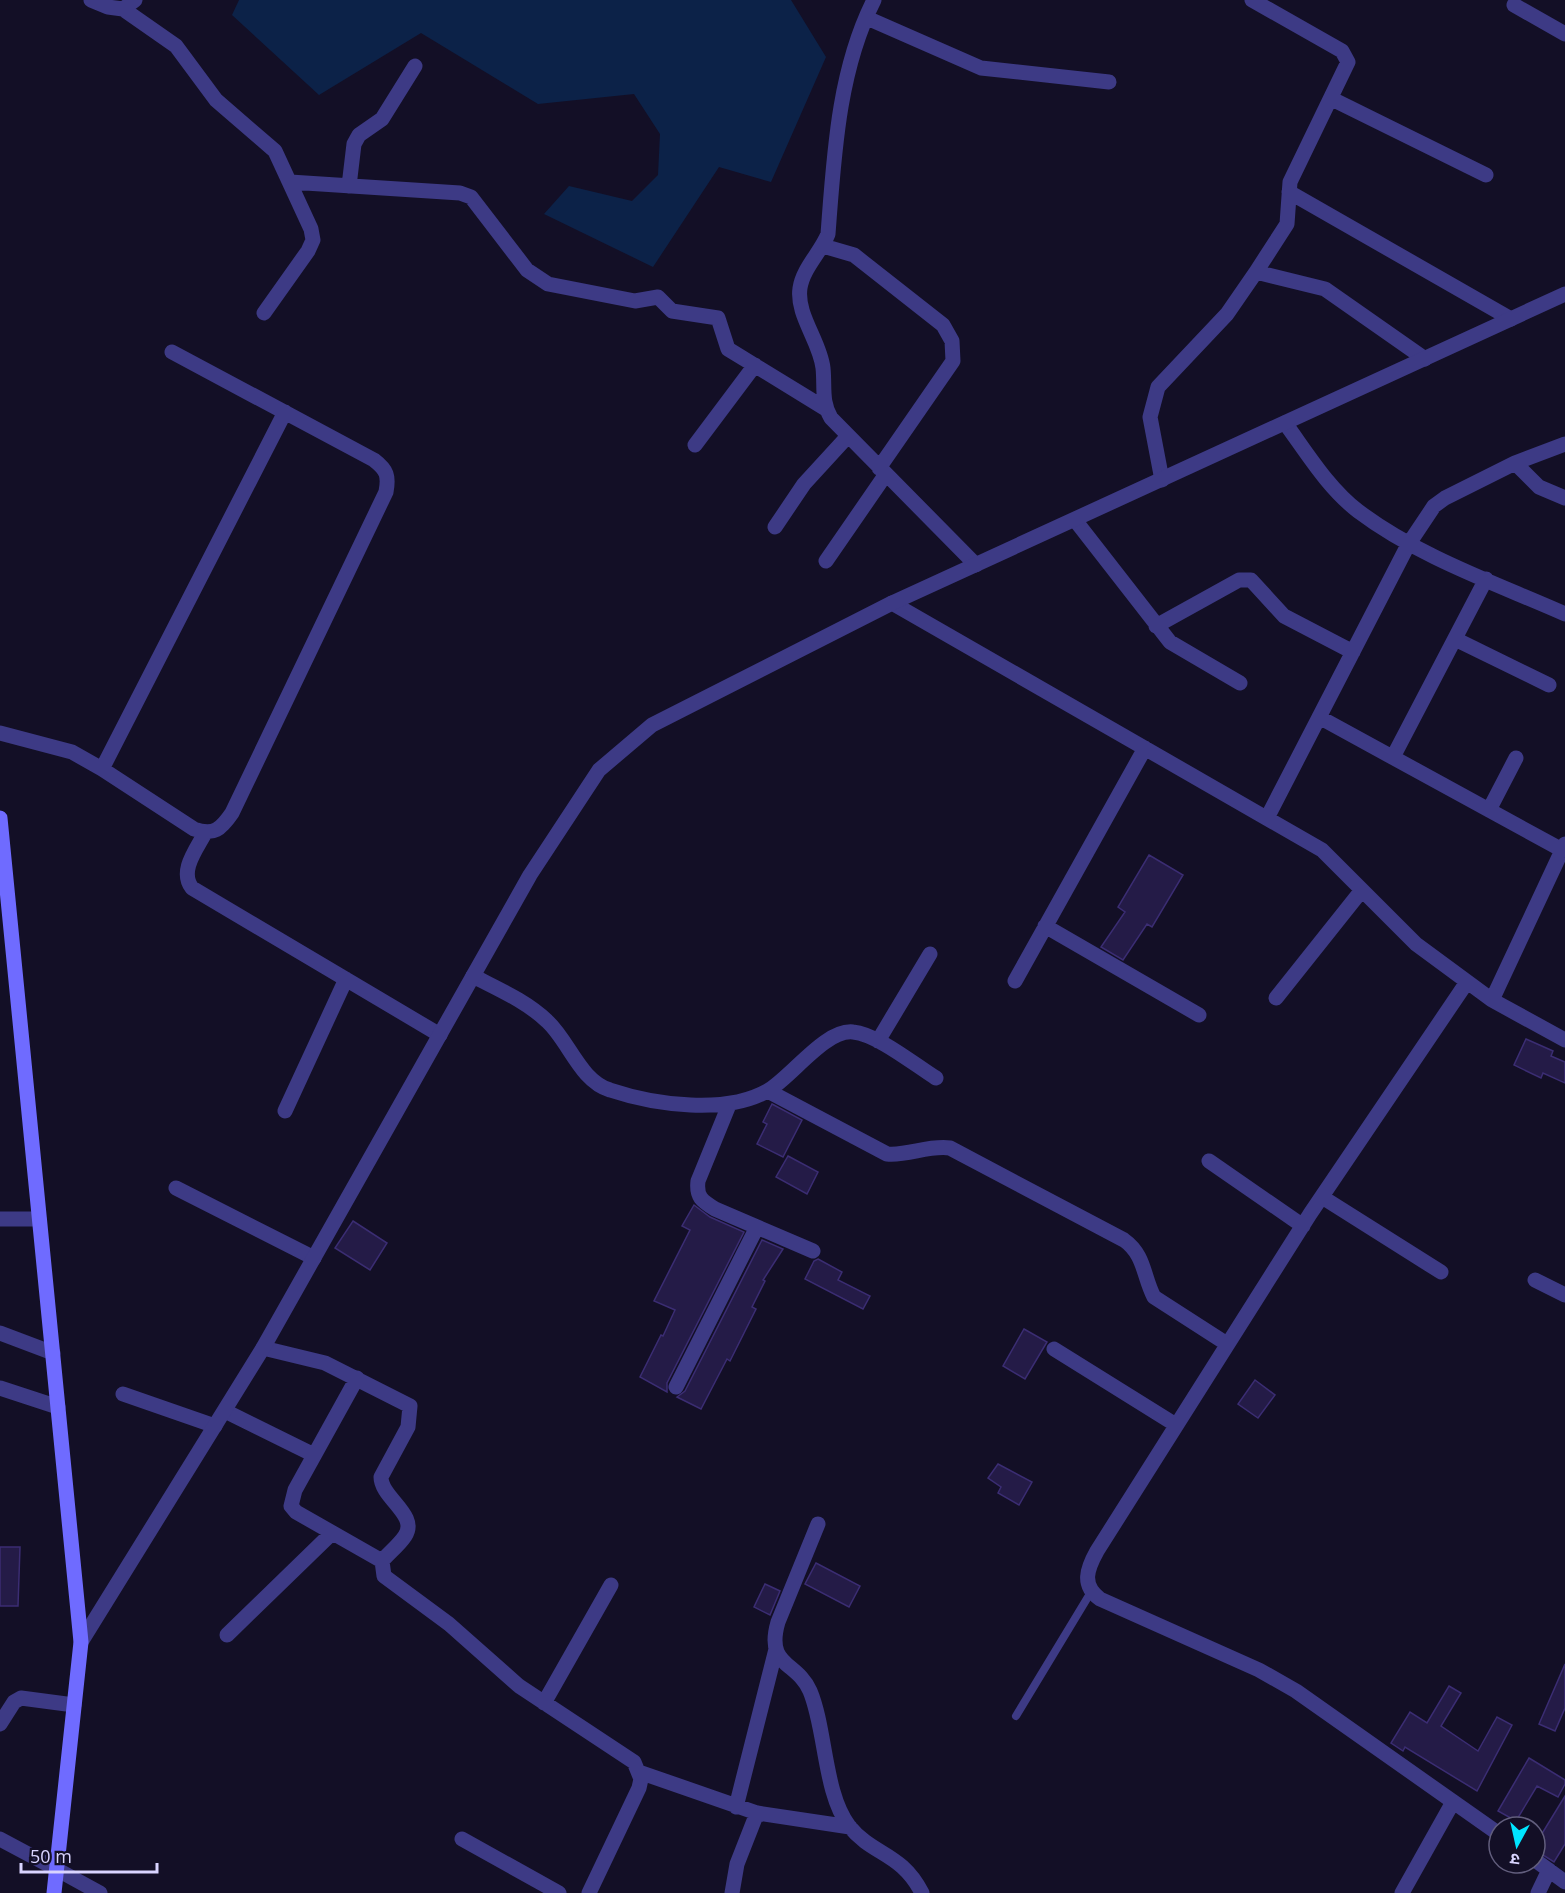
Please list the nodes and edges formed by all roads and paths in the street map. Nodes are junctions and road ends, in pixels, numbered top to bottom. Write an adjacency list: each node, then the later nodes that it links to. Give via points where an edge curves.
1 (91, 0): 4 (street, via 108,7)
2 (874, 0): 6 (street)
3 (1252, 0): 10 (street, via 1347,56 1347,69)
4 (129, 4): 12 (street, via 176,46 216,100 274,151)
5 (1514, 4): 7 (street)
6 (867, 18): 9 (street, via 981,68); 15 (street, via 853,55 834,144 828,234)
7 (1565, 34)
8 (415, 66): 13 (street, via 381,119 359,135 354,144)
9 (1108, 82)
10 (1332, 99): 11 (street); 14 (street, via 1290,182)
11 (1486, 175)
12 (290, 182): 13 (street); 18 (street, via 313,240)
13 (349, 186): 22 (street, via 471,197 538,279 635,301 658,297 672,311 717,318 728,349)
14 (1289, 192): 16 (street, via 1287,224); 19 (street)
15 (823, 246): 23 (street, via 806,272 800,298 823,369 822,397); 30 (street, via 854,255 875,271 943,325 954,350 953,361)
16 (1256, 273): 21 (street, via 1325,289); 31 (street, via 1227,314 1158,387 1150,417)
17 (1565, 294): 19 (street)
18 (264, 313)
19 (1511, 319): 21 (street)
20 (172, 352): 24 (street)
21 (1425, 359): 25 (street)
22 (755, 365): 23 (street); 28 (street)
23 (826, 410): 26 (street)
24 (285, 412): 51 (street); 55 (street, via 374,459 386,469 386,492 232,813 222,828)
25 (1285, 423): 31 (street); 35 (street, via 1336,490 1357,510)
26 (848, 436): 30 (street); 34 (street, via 799,490)
27 (1565, 444): 29 (street)
28 (695, 445)
29 (1515, 464): 32 (street, via 1539,487); 35 (street, via 1434,506)
30 (883, 471): 36 (street); 37 (street)
31 (1162, 480): 33 (street)
32 (1565, 498)
33 (1075, 520): 37 (street); 41 (street)
34 (775, 527)
35 (1408, 545): 38 (street); 43 (street)
36 (826, 561)
37 (976, 565): 39 (street)
38 (1486, 579): 40 (street); 42 (street)
39 (892, 603): 48 (street); 60 (street, via 652,725 626,745 599,770 530,875)
40 (1565, 614)
41 (1156, 626): 43 (street, via 1239,580 1251,580 1284,616); 44 (street, via 1180,649)
42 (1455, 639): 45 (street); 49 (street)
43 (1353, 652): 46 (street)
44 (1240, 683)
45 (1549, 685)
46 (1319, 717): 49 (street); 54 (street)
47 (0, 733): 51 (street, via 72,752)
48 (1145, 748): 54 (street); 58 (street)
49 (1393, 757): 52 (street)
50 (1516, 758): 52 (street)
51 (102, 769): 55 (street)
52 (1489, 810): 56 (street)
53 (0, 818): 78 (main road)
54 (1267, 818): 57 (street, via 1322,850)
55 (205, 833): 61 (street, via 186,872 186,881 192,888)
56 (1564, 847): 65 (street)
57 (1362, 890): 63 (street, via 1416,944); 64 (street)
58 (1045, 926): 62 (street); 66 (street)
59 (930, 954): 69 (street)
60 (473, 976): 67 (street); 72 (street, via 545,1019 596,1084 658,1101)
61 (346, 979): 67 (street); 73 (street)
62 (1015, 981)
63 (1467, 982): 65 (street); 76 (street)
64 (1276, 998)
65 (1492, 1000): 68 (street)
66 (1199, 1016)
67 (440, 1035): 82 (street)
68 (1564, 1036)
69 (878, 1041): 70 (street); 71 (street, via 855,1032 841,1032)
70 (936, 1078)
71 (768, 1091): 72 (street); 87 (street, via 887,1154 950,1148 1124,1240 1140,1256 1154,1297)
72 (729, 1104): 80 (street, via 697,1192 703,1202)
73 (285, 1111)
74 (1209, 1161): 79 (street)
75 (176, 1188): 82 (street)
76 (1322, 1197): 79 (street); 83 (street)
77 (0, 1219): 78 (street)
78 (39, 1219): 90 (main road)
79 (1303, 1226): 87 (street)
80 (757, 1227): 81 (street); 92 (street)
81 (813, 1251)
82 (314, 1258): 88 (street)
83 (1441, 1272)
84 (1534, 1280): 85 (street)
85 (1565, 1295)
86 (0, 1334): 90 (street)
87 (1227, 1344): 97 (street)
88 (263, 1348): 91 (street, via 326,1363); 96 (street)
89 (1053, 1348): 97 (street)
90 (53, 1353): 95 (main road)
91 (357, 1378): 99 (street); 102 (street, via 405,1402 411,1413 408,1427 381,1477 381,1485 407,1520 408,1528)
92 (676, 1387)
93 (0, 1388): 95 (street)
94 (123, 1394): 98 (street)
95 (58, 1407): 106 (main road)
96 (225, 1411): 98 (street); 99 (street)
97 (1176, 1425): 104 (street, via 1089,1566 1086,1577)
98 (215, 1426): 106 (street)
99 (314, 1455): 101 (street, via 291,1506)
100 (818, 1524): 107 (street, via 778,1622 774,1634)
101 (332, 1533): 102 (street); 105 (street)
102 (382, 1561): 108 (street, via 384,1576)
103 (611, 1585): 108 (street)
104 (1091, 1592): 110 (lane); 113 (street, via 1296,1690)
105 (227, 1635)
106 (81, 1642): 109 (main road)
107 (776, 1649): 114 (street); 117 (street, via 782,1662 809,1688 840,1812)
108 (544, 1703): 112 (street, via 628,1756)
109 (74, 1705): 111 (street, via 21,1698); 121 (main road)
110 (1016, 1716)
111 (0, 1724)
112 (639, 1772): 114 (street); 127 (street, via 639,1788)
113 (1454, 1802): 116 (street); 130 (street)
114 (736, 1807): 115 (street)
115 (757, 1813): 117 (street); 128 (street, via 737,1864)
116 (1487, 1825)
117 (849, 1827): 129 (street, via 896,1860 913,1876)
118 (0, 1839): 121 (street)
119 (462, 1839): 126 (street)
120 (1547, 1868): 122 (street)
121 (58, 1870): 124 (main road); 125 (street)
122 (1550, 1870): 123 (street); 131 (street)
123 (1565, 1882)
124 (54, 1893)
125 (100, 1893)
126 (559, 1893)
127 (589, 1893)
128 (732, 1893)
129 (922, 1893)
130 (1402, 1893)
131 (1538, 1893)

